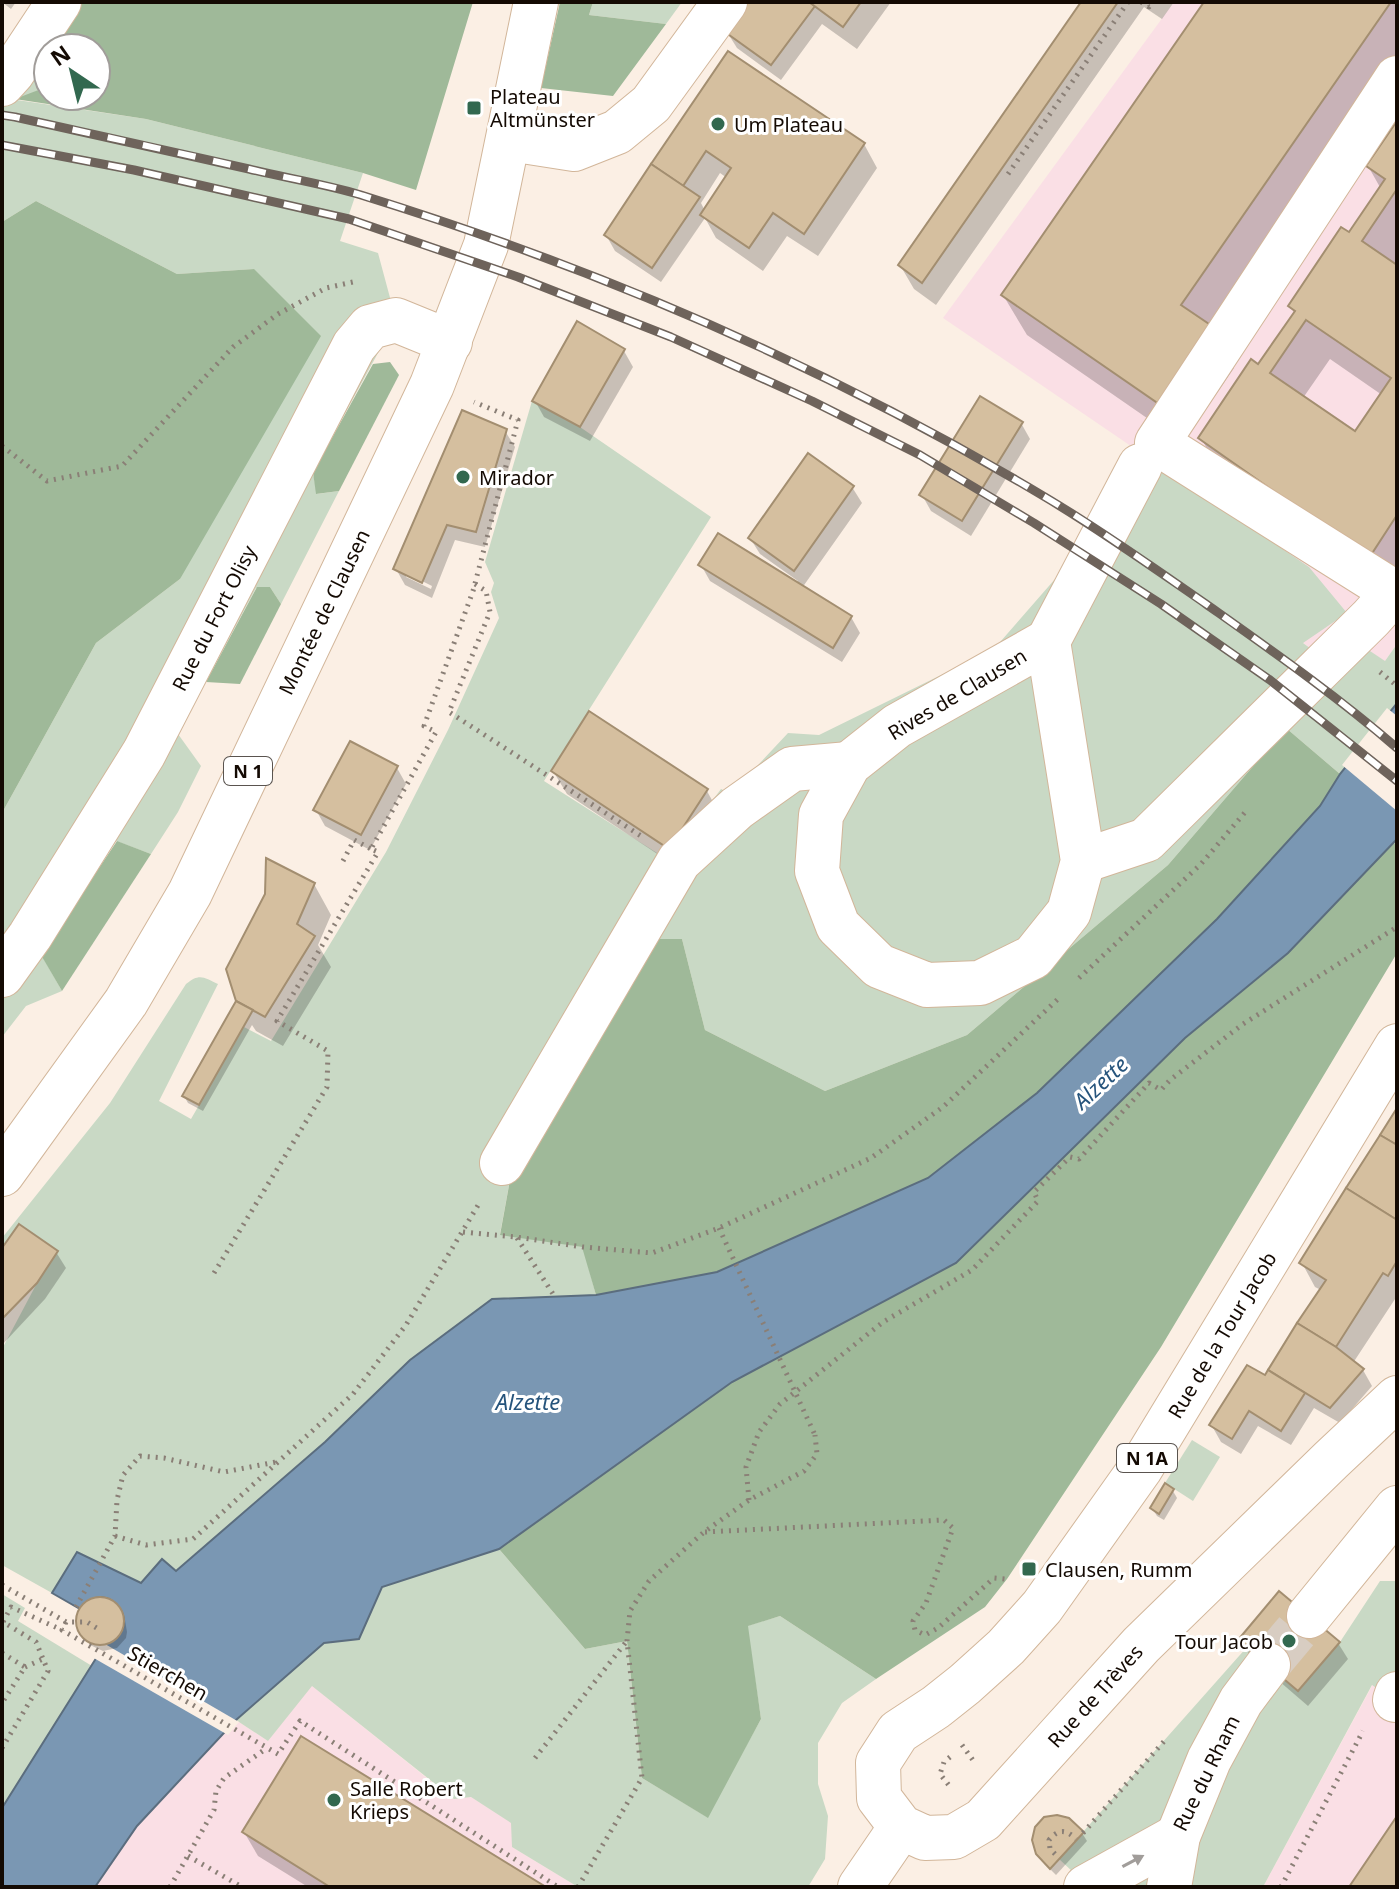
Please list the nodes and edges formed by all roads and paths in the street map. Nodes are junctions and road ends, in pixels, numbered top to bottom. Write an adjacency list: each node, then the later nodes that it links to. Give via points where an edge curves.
1 (59, 2): 8 (main road)
2 (536, 2): 9 (main road, Montée de Clausen / N 1)
3 (725, 2): 9 (main road, via 651,104 617,132 574,149)
4 (1128, 2): 10 (path)
5 (1141, 2): 6 (path, via 1149,7)
6 (1153, 2)
7 (1397, 78): 17 (main road, via 1157,443)
8 (2, 84)
9 (509, 139): 12 (main road, Montée de Clausen / N 1, via 486,245)
10 (1008, 174)
11 (326, 288): 14 (path, via 233,347 122,466 47,481)
12 (450, 342): 13 (main road, Montée de Clausen / N 1); 28 (main road, Rue du Fort Olisy, via 396,320 370,327 354,346 144,753)
13 (432, 385): 16 (path, via 518,420); 33 (main road, Montée de Clausen / N 1, via 190,893 126,1002)
14 (2, 446)
15 (1140, 466): 18 (main road, Rives de Clausen)
16 (475, 584): 23 (path, via 424,726 436,732); 25 (path, via 486,591 490,612 449,712)
17 (1396, 591): 26 (main road, via 1146,840)
18 (1048, 641): 21 (main road, Rives de Clausen, via 897,726); 26 (main road, Rives de Clausen)
19 (1373, 666): 20 (path)
20 (1397, 686)
21 (849, 764): 25 (main road, via 792,769 737,808); 26 (main road, Rives de Clausen, via 821,815 817,871 838,926 879,966 927,985 980,983 1033,957 1069,912)
22 (1251, 806): 29 (path, via 1201,864)
23 (371, 849): 24 (path, via 354,840); 36 (path, via 378,852 277,1021 328,1051 327,1087)
24 (343, 861)
25 (679, 861): 32 (main road)
26 (1083, 861)
27 (1397, 927): 40 (path, via 1243,1024 1161,1090 1149,1083 1079,1159 1070,1157 1034,1192 1038,1201 972,1270 883,1322 780,1404 759,1432 746,1467)
28 (2, 975)
29 (1077, 980)
30 (1066, 991): 34 (path, via 943,1107 871,1158)
31 (1397, 1046): 63 (main road, Rue de la Tour Jacob / N 1A, via 1140,1469 1042,1607 965,1684 898,1732 878,1763 879,1798)
32 (502, 1163)
33 (2, 1174)
34 (719, 1228): 35 (path, via 652,1253); 40 (path, bridge, via 815,1435 817,1454 804,1471)
35 (516, 1237): 37 (path); 39 (path, via 463,1232 406,1325 353,1394)
36 (214, 1273)
37 (555, 1297)
38 (1397, 1398): 63 (main road, Rue de Trèves, via 1141,1645 983,1820 954,1837 925,1838)
39 (279, 1461): 43 (path, via 193,1539 146,1545); 43 (path, via 224,1472 140,1456 123,1475)
40 (749, 1500): 42 (path)
41 (1397, 1508): 47 (main road)
42 (704, 1532): 44 (path, via 944,1520 953,1528 926,1603 913,1621 915,1630 925,1635 994,1578); 51 (path, via 649,1581 630,1611)
43 (115, 1536): 46 (path)
44 (1007, 1579)
45 (2, 1585): 48 (path)
46 (76, 1607)
47 (1309, 1616)
48 (66, 1622): 49 (path); 50 (path, via 87,1622)
49 (62, 1630): 53 (path, Stierchen, via 11,1607 3,1622 36,1642); 59 (path, Stierchen)
50 (100, 1630)
51 (627, 1641): 60 (path); 69 (path, via 642,1778)
52 (2, 1653): 55 (path)
53 (43, 1659): 55 (path); 58 (path, via 48,1671)
54 (1268, 1665): 64 (main road, Rue du Rham, via 1209,1760)
55 (25, 1667): 56 (path)
56 (2, 1703)
57 (1385, 1708): 73 (path)
58 (2, 1748)
59 (267, 1748): 65 (path, via 224,1778 214,1810); 68 (path, via 278,1754 300,1721)
60 (535, 1758)
61 (979, 1769): 62 (path, via 962,1746 944,1762 940,1774 949,1788)
62 (962, 1788)
63 (901, 1827): 70 (main road)
64 (1178, 1836): 71 (main road, Rue du Rham, one-way to 64); 72 (main road)
65 (188, 1856): 66 (path); 67 (path)
66 (170, 1887)
67 (242, 1887)
68 (558, 1887)
69 (578, 1887)
70 (860, 1887)
71 (1086, 1887)
72 (1169, 1887)
73 (1281, 1887)

